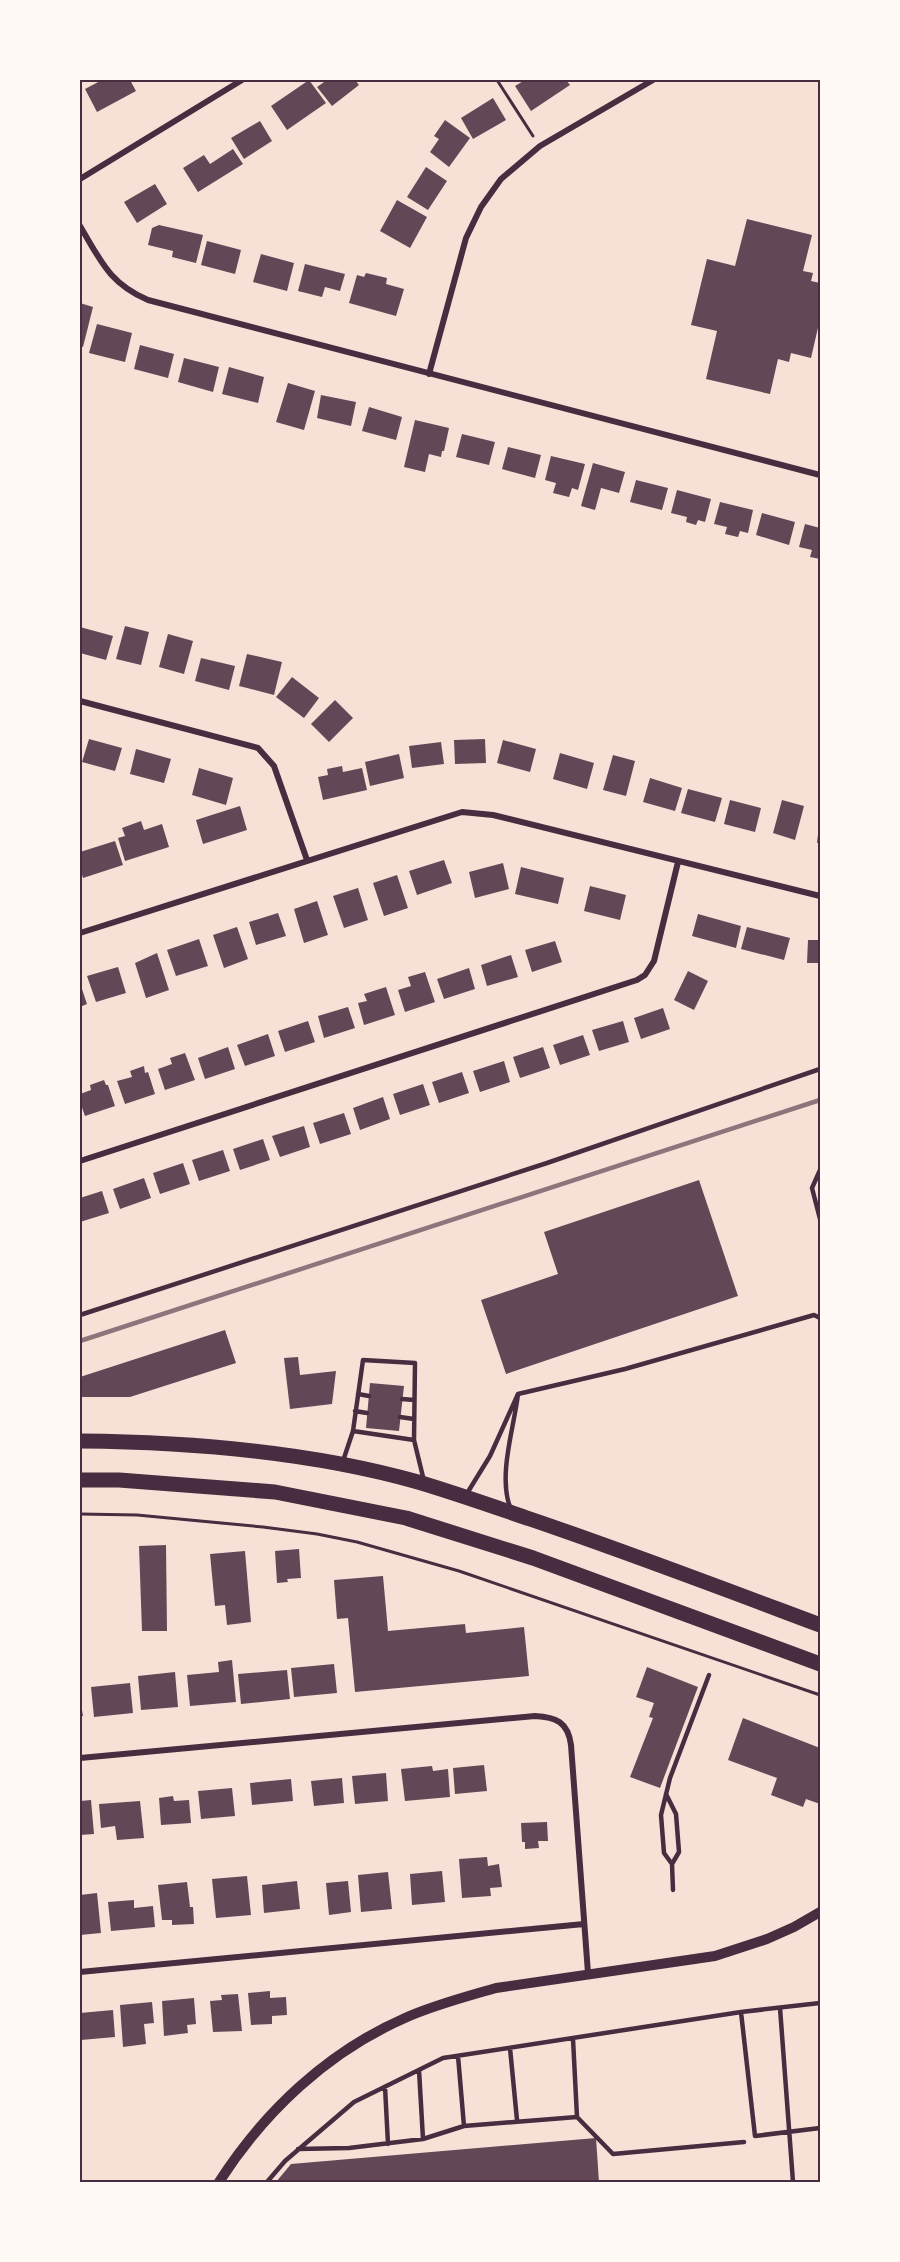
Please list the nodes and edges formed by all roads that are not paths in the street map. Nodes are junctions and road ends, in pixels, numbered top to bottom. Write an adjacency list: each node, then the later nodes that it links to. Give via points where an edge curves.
1 (242, 80): 3 (street)
2 (653, 80): 5 (street, via 540,146 501,179 472,221)
3 (80, 179)
4 (80, 226): 5 (street, via 107,271 118,284 140,297)
5 (429, 374): 6 (street)
6 (820, 475)
7 (80, 701): 8 (street, via 258,748 274,766)
8 (307, 860): 9 (street, via 447,815 477,812); 11 (street)
9 (678, 862): 10 (street); 13 (street, via 654,962 637,980)
10 (820, 896)
11 (80, 933)
12 (820, 1070): 16 (lane)
13 (80, 1161)
14 (820, 1170): 15 (lane, via 812,1188)
15 (820, 1219)
16 (80, 1315)
17 (820, 1318): 19 (lane, via 814,1315)
18 (358, 1394): 20 (lane); 22 (lane, via 363,1360 415,1363); 23 (lane)
19 (518, 1394): 33 (lane, via 490,1456); 34 (lane, via 506,1496)
20 (369, 1395)
21 (402, 1399): 22 (lane)
22 (414, 1400): 26 (lane)
23 (355, 1412): 24 (lane); 27 (lane)
24 (367, 1413)
25 (400, 1417): 26 (lane)
26 (414, 1419): 28 (lane)
27 (353, 1431): 28 (lane); 30 (lane)
28 (414, 1440): 32 (lane)
29 (80, 1441): 30 (main road, via 206,1447)
30 (342, 1465): 32 (main road)
31 (80, 1480): 36 (main road, via 275,1492 406,1518 533,1558)
32 (424, 1484): 33 (main road)
33 (465, 1497): 34 (main road)
34 (512, 1513): 35 (main road)
35 (820, 1625)
36 (820, 1664)
37 (709, 1676): 39 (lane)
38 (80, 1758): 43 (street, via 535,1716 558,1719 566,1726 571,1744)
39 (666, 1794): 40 (lane, via 661,1815 664,1853); 40 (lane, via 676,1814 679,1852)
40 (672, 1864): 41 (lane)
41 (673, 1890)
42 (820, 1912): 45 (street, via 767,1939 715,1956)
43 (584, 1924): 44 (street); 45 (street)
44 (80, 1972)
45 (588, 1973): 63 (street, via 496,1988 461,1998 403,2019 374,2035 322,2067 277,2107)
46 (820, 2003): 47 (lane)
47 (780, 2008): 48 (lane); 58 (lane)
48 (741, 2012): 49 (lane); 58 (lane, via 755,2136)
49 (573, 2039): 50 (lane); 54 (lane)
50 (510, 2048): 51 (lane); 55 (lane)
51 (458, 2056): 52 (lane); 56 (lane)
52 (419, 2070): 53 (lane); 59 (lane)
53 (385, 2086): 61 (lane); 62 (lane, via 354,2102)
54 (577, 2117): 55 (lane); 60 (lane, via 613,2154)
55 (517, 2120): 56 (lane)
56 (464, 2126): 59 (lane)
57 (820, 2128): 58 (lane)
58 (790, 2132): 65 (lane)
59 (423, 2139): 61 (lane)
60 (744, 2142)
61 (388, 2144): 62 (lane)
62 (298, 2149): 64 (lane)
63 (219, 2182)
64 (267, 2182)
65 (793, 2182)

